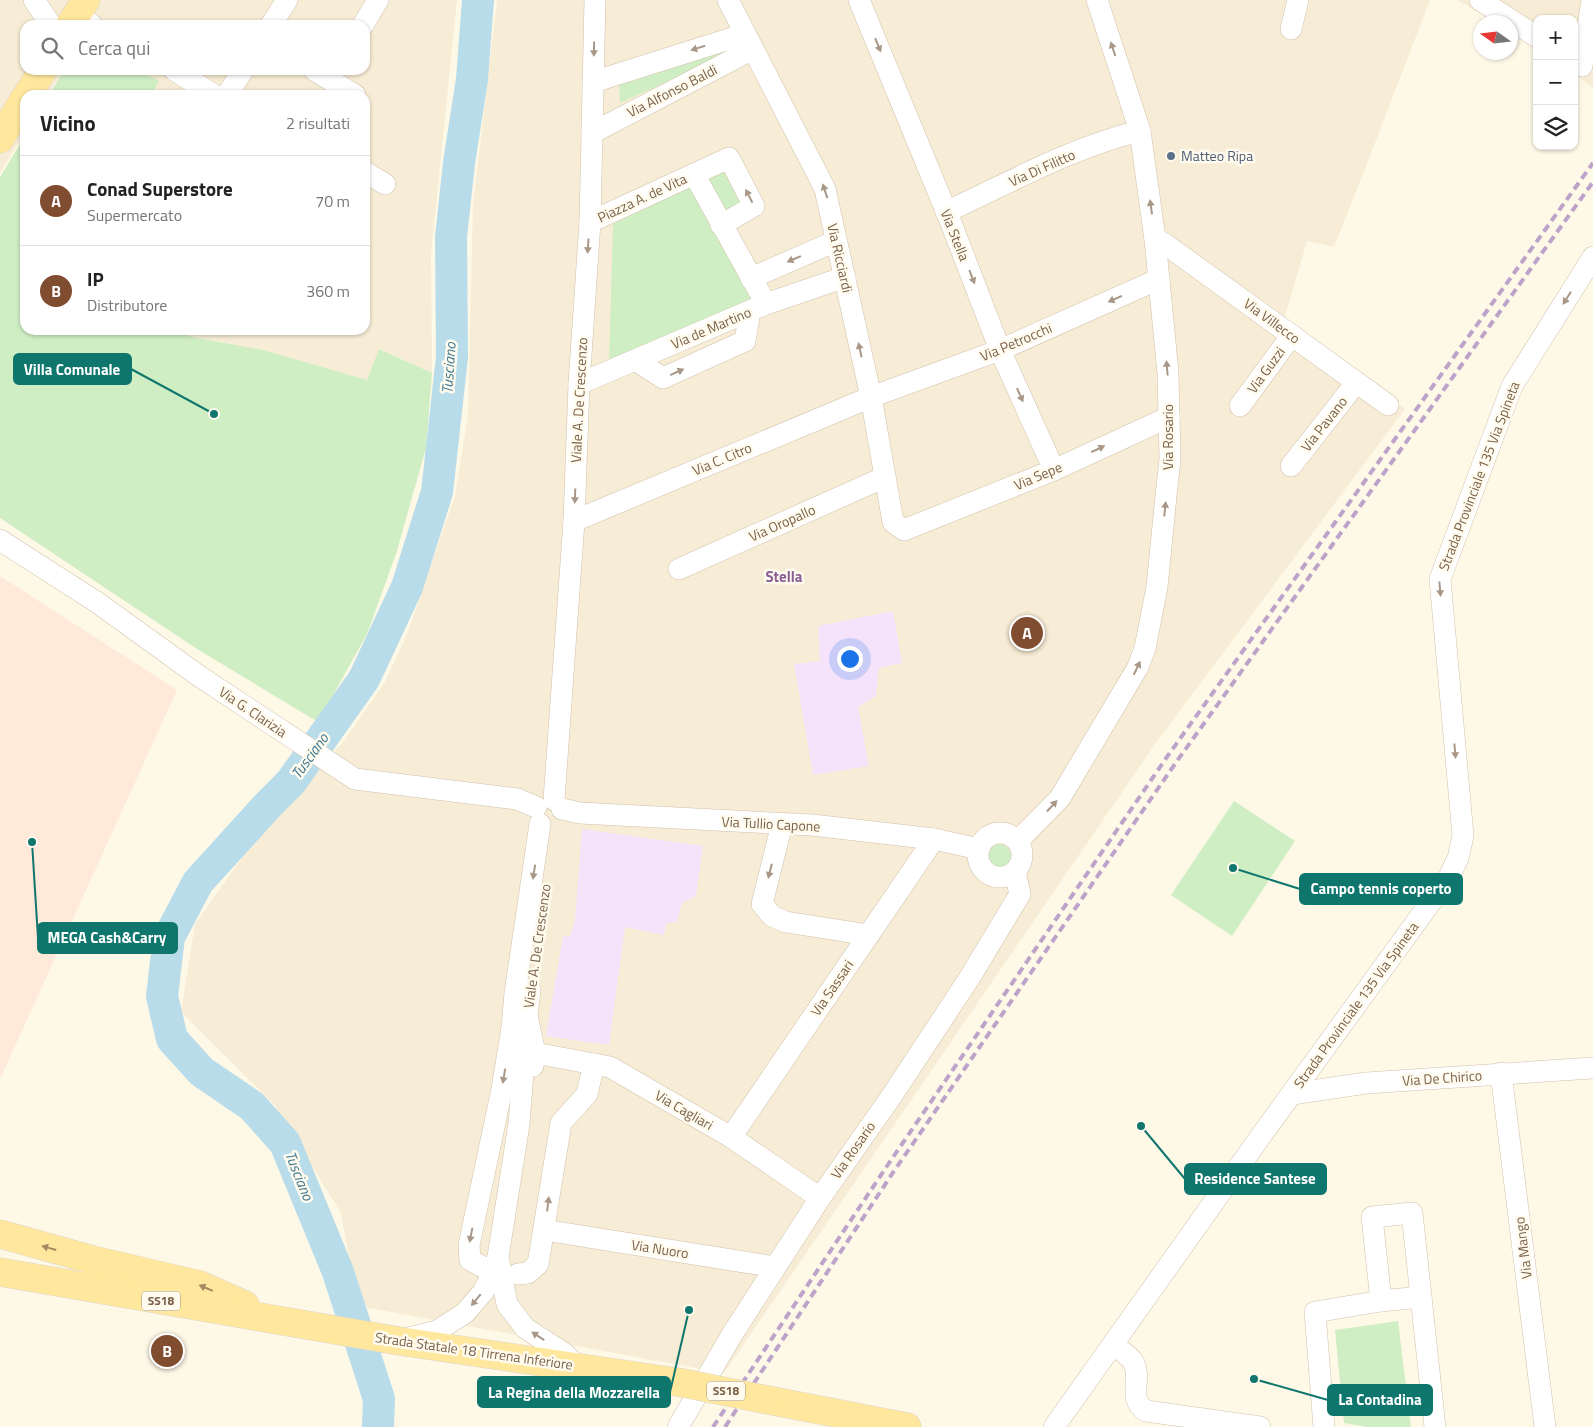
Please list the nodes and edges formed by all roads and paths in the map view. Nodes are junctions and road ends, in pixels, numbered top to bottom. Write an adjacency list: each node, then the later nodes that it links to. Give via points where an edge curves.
1 (34, 0): 11 (street)
2 (287, 0): 12 (street)
3 (378, 0): 13 (street)
4 (595, 0): 22 (street, Viale A. De Crescenzo, one-way to 22)
5 (728, 0): 16 (street, Via Ricciardi)
6 (859, 0): 34 (street, Via Stella, one-way to 34)
7 (1097, 0): 28 (street, Via Rosario, one-way to 7)
8 (1298, 0): 14 (street)
9 (1480, 0): 15 (street)
10 (1592, 0): 17 (street)
11 (75, 18)
12 (274, 20)
13 (366, 20)
14 (1291, 29)
15 (1533, 34)
16 (749, 41): 22 (street, Via Alfonso Baldi, one-way to 22); 29 (street, Via Alfonso Baldi); 38 (street, Via Ricciardi, one-way to 16, via 825,189)
17 (1578, 63)
18 (39, 75): 23 (main road)
19 (185, 75): 24 (street)
20 (240, 75): 25 (street)
21 (330, 75): 26 (street)
22 (593, 82): 29 (street, Viale A. De Crescenzo)
23 (30, 90)
24 (219, 90)
25 (230, 90)
26 (350, 90)
27 (20, 106): 30 (main road)
28 (1140, 131): 34 (street, Via Di Filitto, via 1114,137); 37 (street, Via Rosario, one-way to 28)
29 (592, 133): 35 (street, Viale A. De Crescenzo)
30 (0, 139)
31 (694, 174): 35 (street, Piazza A. de Vita); 36 (street, Piazza A. de Vita); 36 (street, Piazza A. de Vita, one-way to 31, via 754,206 729,158)
32 (370, 175): 33 (street)
33 (385, 184)
34 (946, 212): 45 (street, Via Stella, one-way to 45)
35 (590, 222): 47 (street, Viale A. De Crescenzo, one-way to 47)
36 (721, 225): 41 (street, Piazza A. de Vita)
37 (1155, 239): 42 (street, Via Rosario); 44 (street, Via Villecco)
38 (836, 241): 40 (street, Via Ricciardi); 41 (street, one-way to 41)
39 (1593, 257): 71 (street, Strada Provinciale 135 Via Spineta, one-way to 71, via 1512,386 1440,579 1463,836 1458,858 1448,877)
40 (844, 277): 43 (street, Via de Martino); 48 (street, Via Ricciardi, one-way to 40)
41 (751, 278): 43 (street, Piazza A. de Vita)
42 (1159, 280): 45 (street, Via Petrocchi, one-way to 45); 51 (street, Via Rosario, one-way to 42)
43 (758, 308): 47 (street, Via de Martino, one-way to 43)
44 (1292, 335): 46 (street, Via Villecco); 50 (street, Via Guzzi)
45 (1000, 350): 48 (street, Via Petrocchi); 53 (street, Via Stella, one-way to 53)
46 (1356, 383): 49 (street, Via Villecco); 52 (street, Via Pavano)
47 (579, 384): 55 (street, Viale A. De Crescenzo, one-way to 55)
48 (871, 398): 54 (street, Via Ricciardi); 55 (street, Via C. Citro)
49 (1388, 405)
50 (1240, 406)
51 (1169, 417): 53 (street, Via Sepe, one-way to 51); 62 (street, Via Rosario, one-way to 51, via 1060,798 1138,667 1145,648 1156,588 1170,459)
52 (1291, 466)
53 (1054, 470): 56 (street, Via Sepe)
54 (885, 478): 56 (street, Via Ricciardi, via 892,522); 58 (street, Via Oropallo)
55 (574, 521): 59 (street, Viale A. De Crescenzo)
56 (904, 530)
57 (0, 540): 59 (street, Via G. Clarizia, via 355,779 517,799)
58 (679, 569)
59 (549, 813): 60 (street, Via Tullio Capone); 66 (street, Viale A. De Crescenzo, one-way to 66, via 515,993); 67 (street, Viale A. De Crescenzo, via 527,1016)
60 (782, 824): 61 (street, Via Tullio Capone); 65 (street, one-way to 65, via 762,904 772,916 786,922)
61 (934, 839): 63 (street, Via Tullio Capone); 65 (street, Via Sassari)
62 (1018, 841): 63 (street, via 998,833 983,841); 64 (street, via 1022,858)
63 (979, 849): 64 (street, via 980,865 990,875 997,878)
64 (1015, 872): 74 (street, Via Rosario, via 1020,894 965,985)
65 (869, 935): 73 (street, Via Sassari)
66 (512, 1028): 72 (street, Viale A. De Crescenzo, via 524,1059); 77 (street, Viale A. De Crescenzo, one-way to 77, via 469,1245 470,1260)
67 (536, 1053): 68 (street, Via Cagliari); 72 (street, Viale A. De Crescenzo)
68 (594, 1064): 73 (street, Via Cagliari, via 610,1067); 75 (street, one-way to 68, via 561,1123 587,1094)
69 (1593, 1068): 70 (street, Via De Chirico)
70 (1502, 1073): 71 (street, Via De Chirico, via 1366,1083); 90 (street, Via Mango)
71 (1292, 1094): 87 (street, Strada Provinciale 135 Via Spineta)
72 (519, 1124): 77 (street, Viale A. De Crescenzo)
73 (731, 1138): 74 (street, Via Cagliari)
74 (820, 1198): 79 (street, Via Rosario)
75 (544, 1230): 79 (street, Via Nuoro); 81 (street, via 538,1264 528,1272)
76 (0, 1234): 85 (main road, one-way to 76, via 200,1285)
77 (491, 1262): 86 (street, one-way to 86, via 491,1277 466,1313 437,1331); 88 (street, Viale A. De Crescenzo, one-way to 77, via 565,1354 525,1328 507,1304)
78 (0, 1263): 82 (main road, Strada Statale 18 Tirrena Inferiore / SS18)
79 (775, 1267): 91 (street, Via Rosario)
80 (0, 1272): 82 (main road, Strada Statale 18 Tirrena Inferiore / SS18)
81 (518, 1274)
82 (40, 1279): 85 (main road, Strada Statale 18 Tirrena Inferiore / SS18)
83 (1421, 1296): 84 (street); 84 (street, via 1412,1213 1372,1217); 96 (street)
84 (1381, 1301): 95 (street, via 1315,1312)
85 (283, 1322): 86 (main road, Strada Statale 18 Tirrena Inferiore / SS18)
86 (389, 1339): 88 (main road, Strada Statale 18 Tirrena Inferiore / SS18)
87 (1113, 1345): 93 (street, Strada Provinciale 135 Via Spineta); 94 (street, via 1134,1363 1135,1398 1143,1409)
88 (576, 1366): 89 (main road, Strada Statale 18 Tirrena Inferiore / SS18, bridge, via 768,1400)
89 (820, 1418): 92 (main road, Strada Statale 18 Tirrena Inferiore / SS18)
90 (1543, 1425)
91 (678, 1427)
92 (907, 1427)
93 (1054, 1427)
94 (1260, 1427)
95 (1324, 1427)
96 (1435, 1427)

